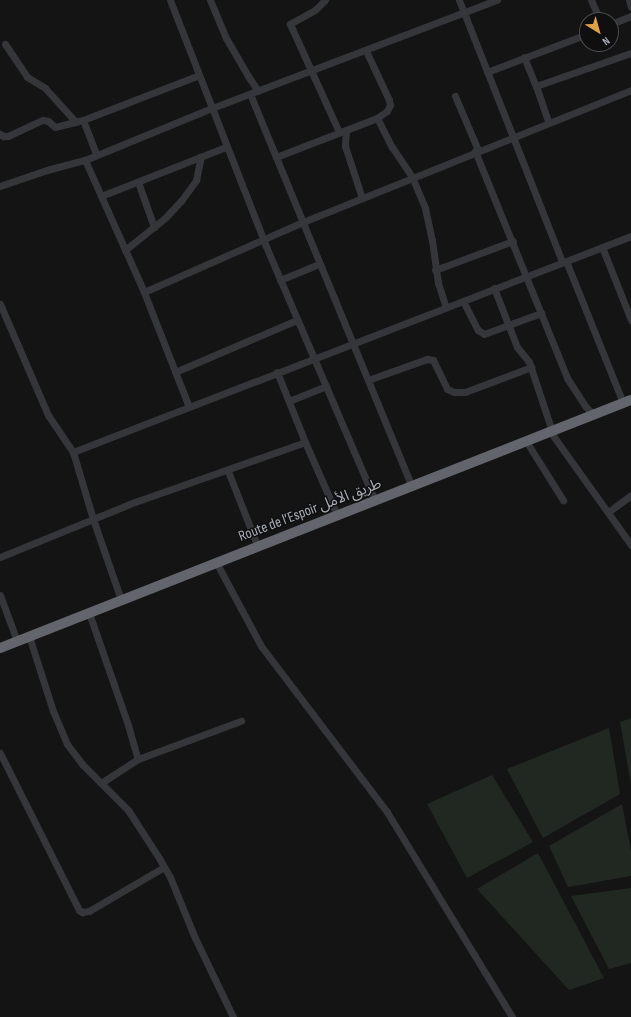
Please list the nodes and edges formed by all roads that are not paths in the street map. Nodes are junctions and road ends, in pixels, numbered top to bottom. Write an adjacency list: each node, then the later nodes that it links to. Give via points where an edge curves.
1 (170, 0): 20 (street)
2 (210, 0): 23 (street, via 226,38)
3 (325, 0): 18 (street, via 315,10 290,24)
4 (459, 0): 9 (street)
5 (498, 0): 9 (street)
6 (592, 0): 10 (street)
7 (629, 0): 8 (street)
8 (631, 7)
9 (464, 12): 15 (street); 19 (street)
10 (597, 12)
11 (631, 16): 12 (street)
12 (619, 21)
13 (579, 37): 17 (street)
14 (5, 44): 29 (street, via 27,77 45,88)
15 (366, 51): 18 (street); 27 (street, via 390,105 387,111)
16 (631, 53): 21 (street)
17 (524, 58): 19 (street); 21 (street)
18 (311, 71): 23 (street); 31 (street)
19 (487, 72): 33 (street)
20 (199, 75): 26 (street); 28 (street)
21 (536, 86): 30 (street)
22 (631, 90): 30 (street)
23 (258, 91): 24 (street)
24 (250, 94): 26 (street); 38 (street)
25 (455, 96): 35 (street)
26 (212, 108): 34 (street); 36 (street)
27 (377, 118): 31 (street); 40 (street)
28 (83, 120): 29 (street); 36 (street)
29 (75, 121): 32 (street, via 55,127 43,120 8,136)
30 (549, 123): 33 (street)
31 (343, 131): 38 (street); 44 (street, via 345,146)
32 (0, 134)
33 (512, 137): 35 (street); 52 (street)
34 (226, 148): 37 (street); 48 (street)
35 (477, 151): 40 (street); 49 (street)
36 (96, 154): 39 (street)
37 (201, 157): 41 (street); 46 (street, via 198,174 191,188 172,211)
38 (276, 157): 45 (street)
39 (86, 160): 42 (street); 43 (street)
40 (412, 178): 44 (street); 54 (street, via 425,208)
41 (138, 182): 43 (street); 46 (street)
42 (0, 186)
43 (101, 196): 51 (street)
44 (362, 198): 45 (street)
45 (303, 222): 48 (street); 53 (street)
46 (154, 227): 51 (street)
47 (631, 236): 50 (street)
48 (263, 239): 56 (street); 58 (street)
49 (513, 241): 54 (street); 55 (street)
50 (602, 247): 52 (street); 64 (street)
51 (125, 250): 58 (street)
52 (564, 262): 55 (street); 74 (street)
53 (320, 264): 56 (street); 66 (street)
54 (435, 270): 61 (street)
55 (527, 276): 57 (street); 62 (street)
56 (280, 280): 63 (street)
57 (494, 288): 59 (street); 65 (street)
58 (144, 292): 69 (street)
59 (463, 301): 61 (street); 65 (street, via 478,330 484,334)
60 (0, 304): 80 (street, via 48,415)
61 (446, 307): 66 (street)
62 (541, 313): 65 (street); 76 (street, via 567,378 582,402)
63 (297, 320): 67 (street); 69 (street)
64 (631, 320)
65 (508, 326): 68 (street)
66 (353, 344): 67 (street); 71 (street)
67 (314, 358): 70 (street); 72 (street)
68 (530, 367): 71 (street, via 465,392 447,389 433,360 427,359); 77 (street)
69 (175, 372): 75 (street)
70 (277, 372): 73 (street); 75 (street)
71 (368, 380): 82 (street)
72 (326, 386): 73 (street); 85 (street)
73 (289, 401): 79 (street)
74 (627, 402): 76 (highway, Route de l’Espoir طريق الأمل)
75 (189, 407): 80 (street)
76 (594, 415): 77 (highway, Route de l’Espoir طريق الأمل)
77 (552, 431): 78 (highway, Route de l’Espoir طريق الأمل); 86 (street)
78 (526, 441): 82 (highway, Route de l’Espoir طريق الأمل); 84 (street)
79 (305, 442): 81 (street); 87 (street)
80 (73, 452): 88 (street)
81 (228, 470): 88 (street); 89 (street)
82 (412, 487): 85 (highway, Route de l’Espoir طريق الأمل)
83 (631, 495): 86 (street)
84 (563, 500)
85 (375, 501): 87 (highway, Route de l’Espoir طريق الأمل)
86 (608, 512): 90 (street)
87 (337, 515): 89 (highway, Route de l’Espoir طريق الأمل)
88 (93, 519): 91 (street); 94 (street)
89 (257, 545): 92 (highway, Route de l’Espoir طريق الأمل)
90 (631, 545)
91 (0, 556)
92 (216, 562): 94 (highway, Route de l’Espoir طريق الأمل); 105 (street, via 261,646 387,812)
93 (0, 595): 97 (street)
94 (121, 600): 95 (highway, Route de l’Espoir طريق الأمل)
95 (89, 613): 96 (highway, Route de l’Espoir طريق الأمل); 101 (street)
96 (29, 636): 97 (highway, Route de l’Espoir طريق الأمل); 102 (street, via 60,729 77,758)
97 (17, 641): 98 (highway, Route de l’Espoir طريق الأمل)
98 (0, 648)
99 (241, 721): 101 (street)
100 (0, 753): 103 (street, via 79,910 89,911)
101 (138, 759): 102 (street)
102 (101, 783): 103 (street, via 128,810)
103 (164, 868): 104 (street)
104 (233, 1017)
105 (512, 1017)

